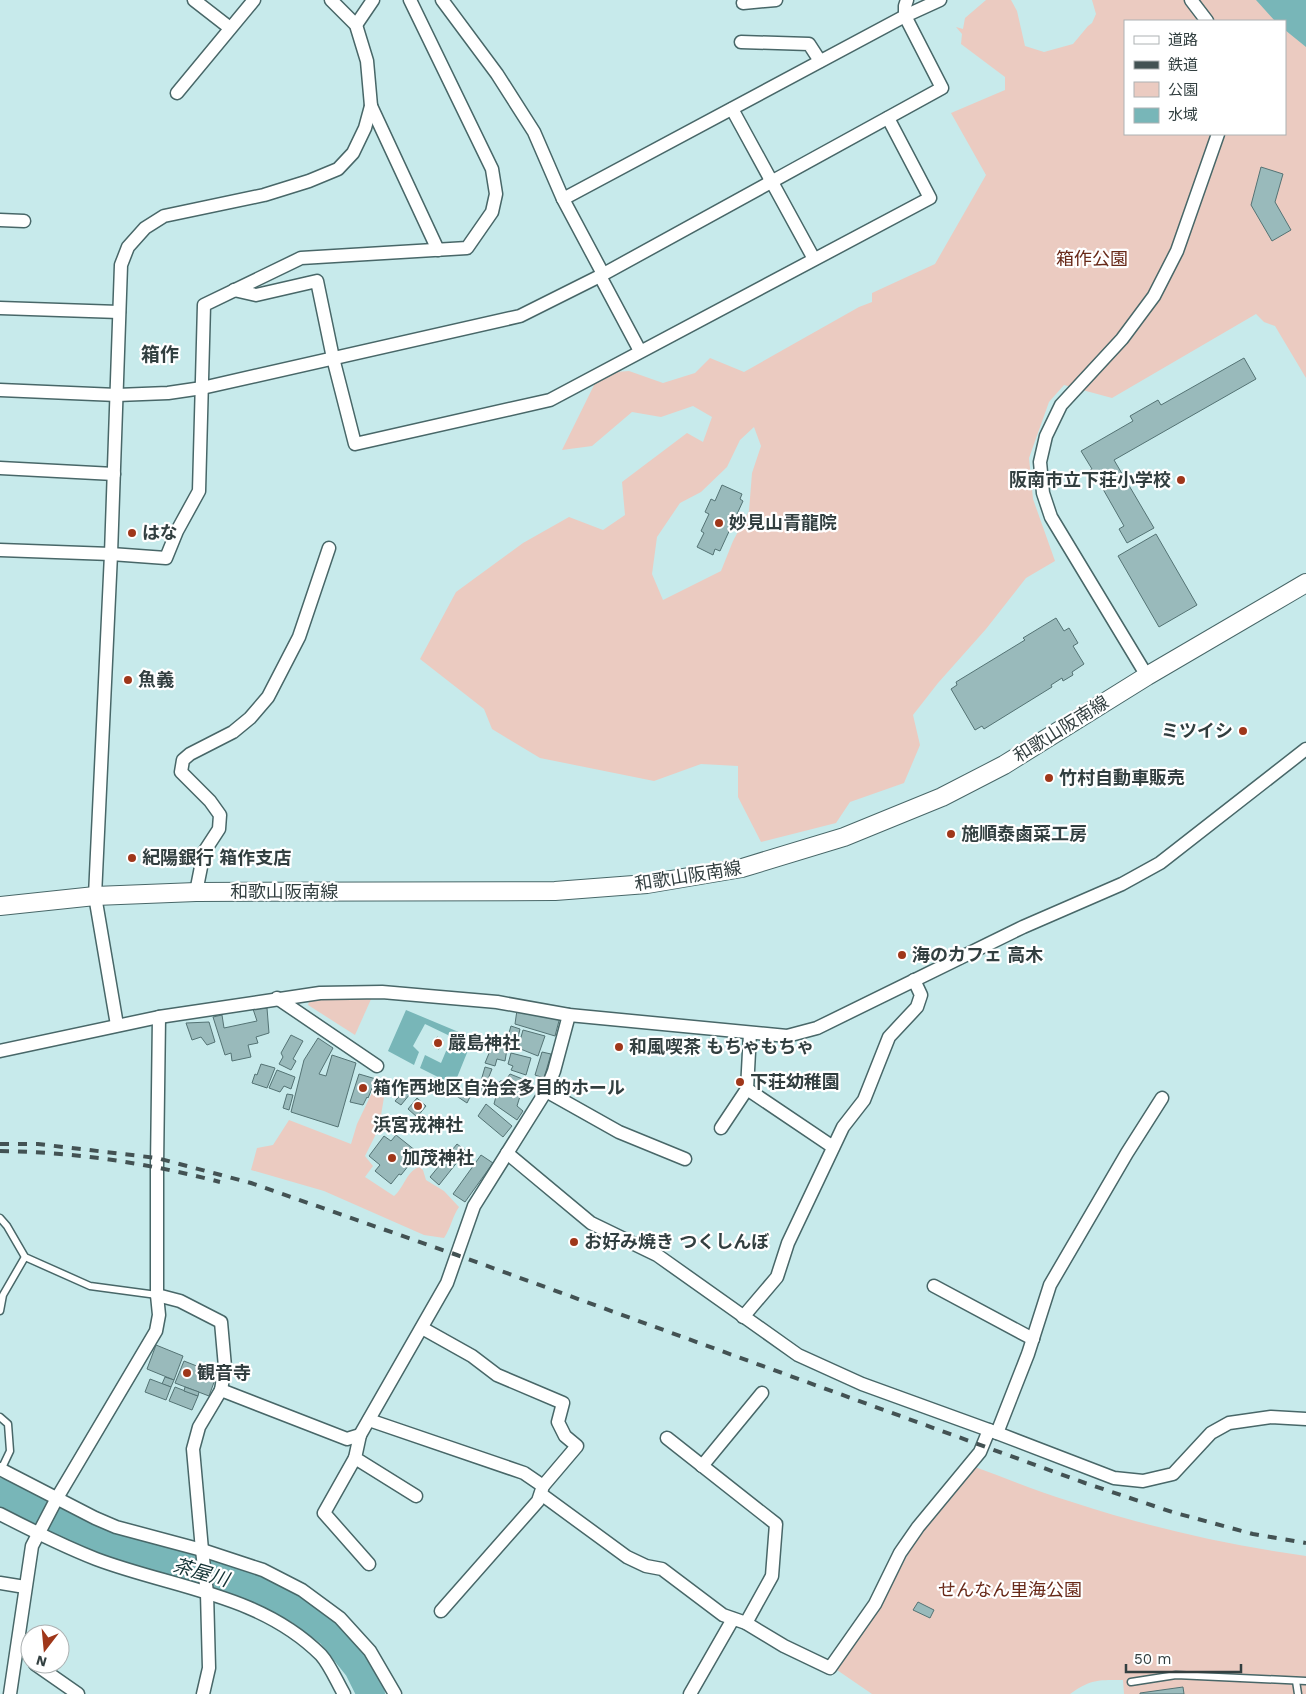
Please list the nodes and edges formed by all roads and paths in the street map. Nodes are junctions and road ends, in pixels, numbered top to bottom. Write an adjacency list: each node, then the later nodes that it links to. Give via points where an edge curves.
1 (194, 0): 15 (street)
2 (254, 0): 15 (street)
3 (331, 0): 14 (street)
4 (373, 0): 14 (street)
5 (410, 0): 27 (street, via 492,169 496,194 492,212 466,248)
6 (442, 0): 24 (street, via 498,74 534,132)
7 (776, 0): 11 (street)
8 (907, 0): 12 (street)
9 (940, 0): 12 (street)
10 (1191, 0): 13 (street)
11 (743, 3)
12 (905, 16): 17 (street); 21 (street, via 942,88)
13 (1206, 20)
14 (356, 24): 19 (street, via 368,61)
15 (230, 28): 18 (street)
16 (742, 42): 17 (street, via 809,44)
17 (820, 61): 20 (street)
18 (177, 93)
19 (371, 106): 27 (street); 32 (street, via 353,153 338,168 264,195 164,216 145,228 128,247 121,265)
20 (732, 108): 23 (street); 24 (street)
21 (888, 118): 23 (street); 28 (street, via 930,198)
22 (1218, 135): 44 (street, via 1177,251 1154,296 1122,339 1061,404 1046,436 1040,462 1043,492 1051,517)
23 (771, 182): 28 (street); 29 (street)
24 (563, 199): 29 (street)
25 (0, 220): 26 (street)
26 (24, 221)
27 (438, 250): 30 (street, via 300,258)
28 (814, 259): 33 (street)
29 (601, 275): 33 (street); 34 (street, via 520,316)
30 (234, 290): 34 (street, via 256,295 318,281); 35 (street, via 204,305)
31 (0, 308): 32 (street)
32 (119, 312): 37 (street)
33 (640, 351): 34 (street, via 550,400 355,444)
34 (333, 358): 35 (street)
35 (202, 388): 37 (street); 42 (street, via 199,492 166,558)
36 (0, 390): 37 (street)
37 (117, 395): 39 (street)
38 (0, 468): 39 (street)
39 (114, 474): 42 (street)
40 (329, 548): 46 (street, via 299,637 268,697 250,718 232,732 183,760 181,772 220,815 219,829 204,852)
41 (0, 550): 42 (street)
42 (111, 554): 47 (street)
43 (1306, 583): 44 (main road, 和歌山阪南線)
44 (1147, 676): 46 (main road, 和歌山阪南線, via 1004,764 942,797 844,838 742,868 647,884 555,891)
45 (1306, 749): 49 (street, via 1160,863 1122,884)
46 (196, 892): 47 (main road, 和歌山阪南線)
47 (96, 896): 48 (main road, 和歌山阪南線); 53 (street)
48 (0, 906)
49 (914, 980): 54 (street, via 817,1028 787,1036); 61 (street, via 921,995 917,1007 889,1037 864,1100 843,1127)
50 (277, 998): 51 (street, via 320,993 382,992 497,1002); 52 (street); 56 (street)
51 (569, 1015): 54 (street); 58 (street)
52 (159, 1017): 53 (street); 67 (street)
53 (117, 1025): 55 (street)
54 (750, 1033): 57 (street)
55 (0, 1050)
56 (377, 1066)
57 (748, 1089): 60 (street); 61 (street)
58 (546, 1091): 62 (street); 63 (street, via 619,1132)
59 (1162, 1098): 71 (street, via 1050,1285)
60 (721, 1128)
61 (833, 1147): 69 (street, via 788,1243 777,1277)
62 (507, 1153): 69 (street, via 591,1223 657,1255); 70 (street, via 474,1206 447,1283)
63 (685, 1159)
64 (0, 1218): 65 (lane)
65 (25, 1257): 67 (lane, via 90,1286); 68 (lane, via 3,1295)
66 (934, 1286): 71 (street)
67 (157, 1295): 72 (street, via 180,1301 221,1322 225,1367); 85 (street, via 156,1330)
68 (0, 1311)
69 (743, 1317): 77 (street, via 798,1355 862,1384)
70 (422, 1328): 76 (street); 83 (street, via 472,1356 497,1375 563,1403 558,1422 565,1436 577,1446)
71 (1033, 1339): 77 (street)
72 (221, 1390): 78 (street, via 347,1438); 88 (street, via 199,1428 193,1449)
73 (762, 1393): 81 (street)
74 (0, 1417): 82 (lane, via 8,1424 10,1451)
75 (1306, 1419): 77 (street, via 1271,1417 1229,1423 1211,1432 1172,1474 1143,1481 1114,1478)
76 (369, 1420): 78 (street); 83 (street, via 524,1473)
77 (993, 1431): 95 (street, via 980,1452 918,1527 900,1554 875,1604 830,1668)
78 (360, 1435): 80 (street)
79 (667, 1438): 81 (street)
80 (355, 1458): 84 (street); 89 (street, via 324,1513)
81 (702, 1466): 95 (street, via 776,1524 772,1576)
82 (1, 1470): 85 (street)
83 (542, 1490): 93 (street, via 538,1501); 94 (street, via 627,1557 662,1569)
84 (416, 1496)
85 (56, 1501): 87 (street); 88 (street, via 116,1527)
86 (0, 1514): 87 (street)
87 (40, 1530): 91 (street, via 32,1546); 92 (street, via 97,1559)
88 (202, 1553): 92 (street); 106 (street, via 263,1570 302,1590 340,1618 370,1651)
89 (369, 1564)
90 (0, 1583): 91 (street)
91 (25, 1587): 96 (street)
92 (207, 1589): 104 (street, via 208,1668); 105 (street, via 252,1608 289,1629 322,1656)
93 (441, 1611)
94 (733, 1619): 95 (street); 107 (street)
95 (746, 1624)
96 (16, 1651): 97 (street); 102 (street)
97 (20, 1654)
98 (49, 1674): 103 (street)
99 (1296, 1681): 100 (lane); 101 (lane, via 1176,1675); 108 (lane)
100 (1306, 1681)
101 (1131, 1682)
102 (10, 1694)
103 (78, 1694)
104 (203, 1694)
105 (344, 1694)
106 (395, 1694)
107 (690, 1694)
108 (1298, 1694)

